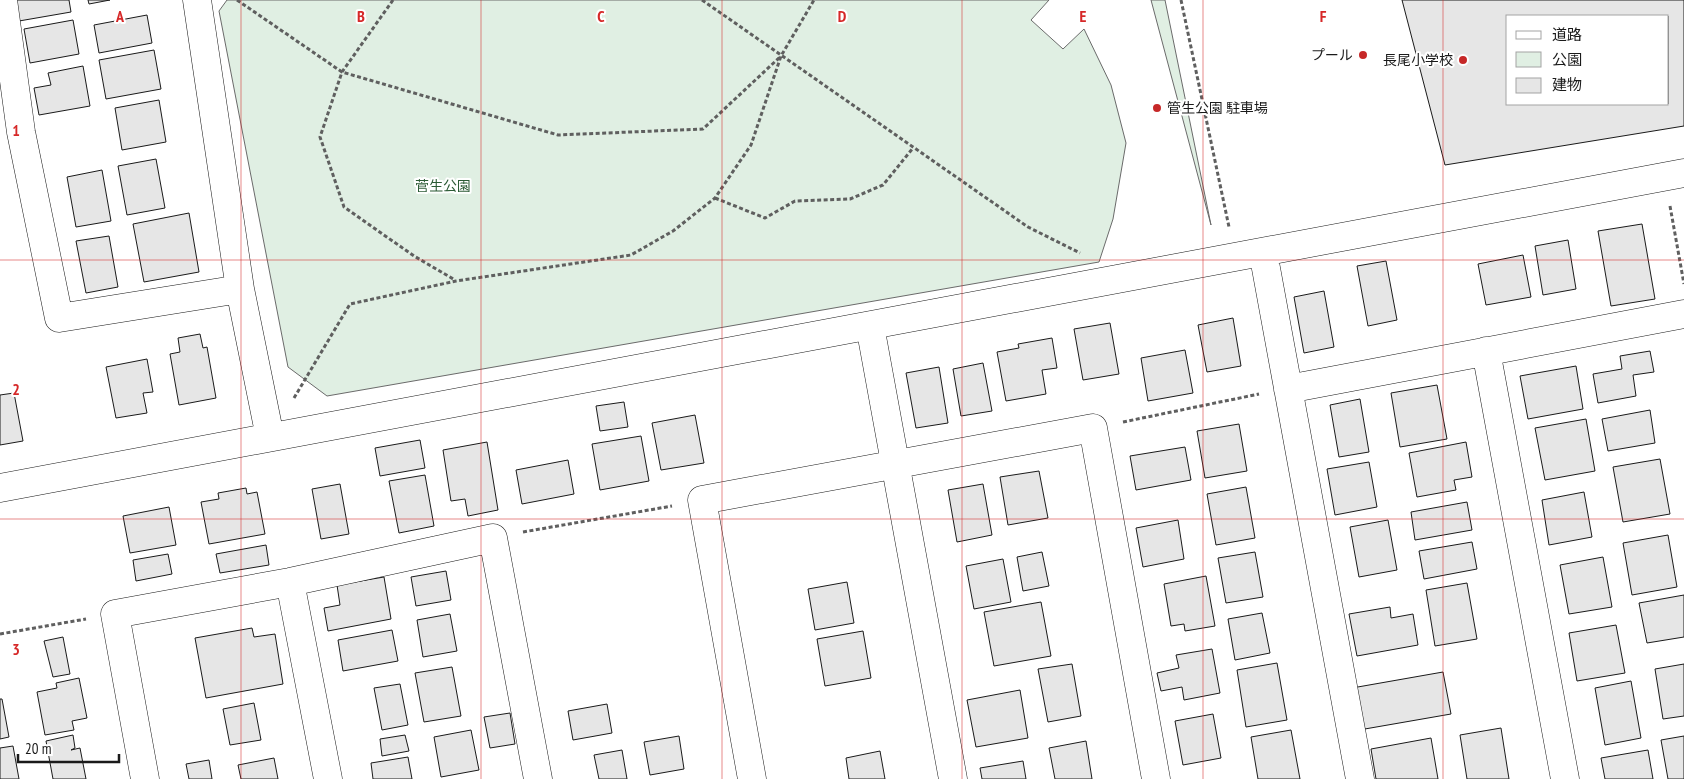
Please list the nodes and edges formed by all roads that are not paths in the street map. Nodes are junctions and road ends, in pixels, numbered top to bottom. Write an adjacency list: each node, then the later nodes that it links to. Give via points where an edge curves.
1 (3, 0): 5 (street, via 22,132 59,318)
2 (197, 0): 5 (street)
3 (1674, 175): 4 (street)
4 (1263, 252): 7 (street); 9 (street)
5 (240, 289): 10 (street)
6 (1684, 314): 8 (street)
7 (870, 326): 10 (street); 11 (street)
8 (1486, 352): 9 (street); 21 (street)
9 (1288, 389): 20 (street)
10 (270, 437): 12 (street)
11 (895, 465): 17 (street, via 702,500); 18 (street); 19 (street, via 1093,428)
12 (0, 488)
13 (290, 582): 14 (street, via 115,614); 15 (street); 16 (street, via 493,538)
14 (145, 779)
15 (328, 779)
16 (538, 779)
17 (752, 779)
18 (952, 779)
19 (1156, 779)
20 (1360, 779)
21 (1565, 779)

